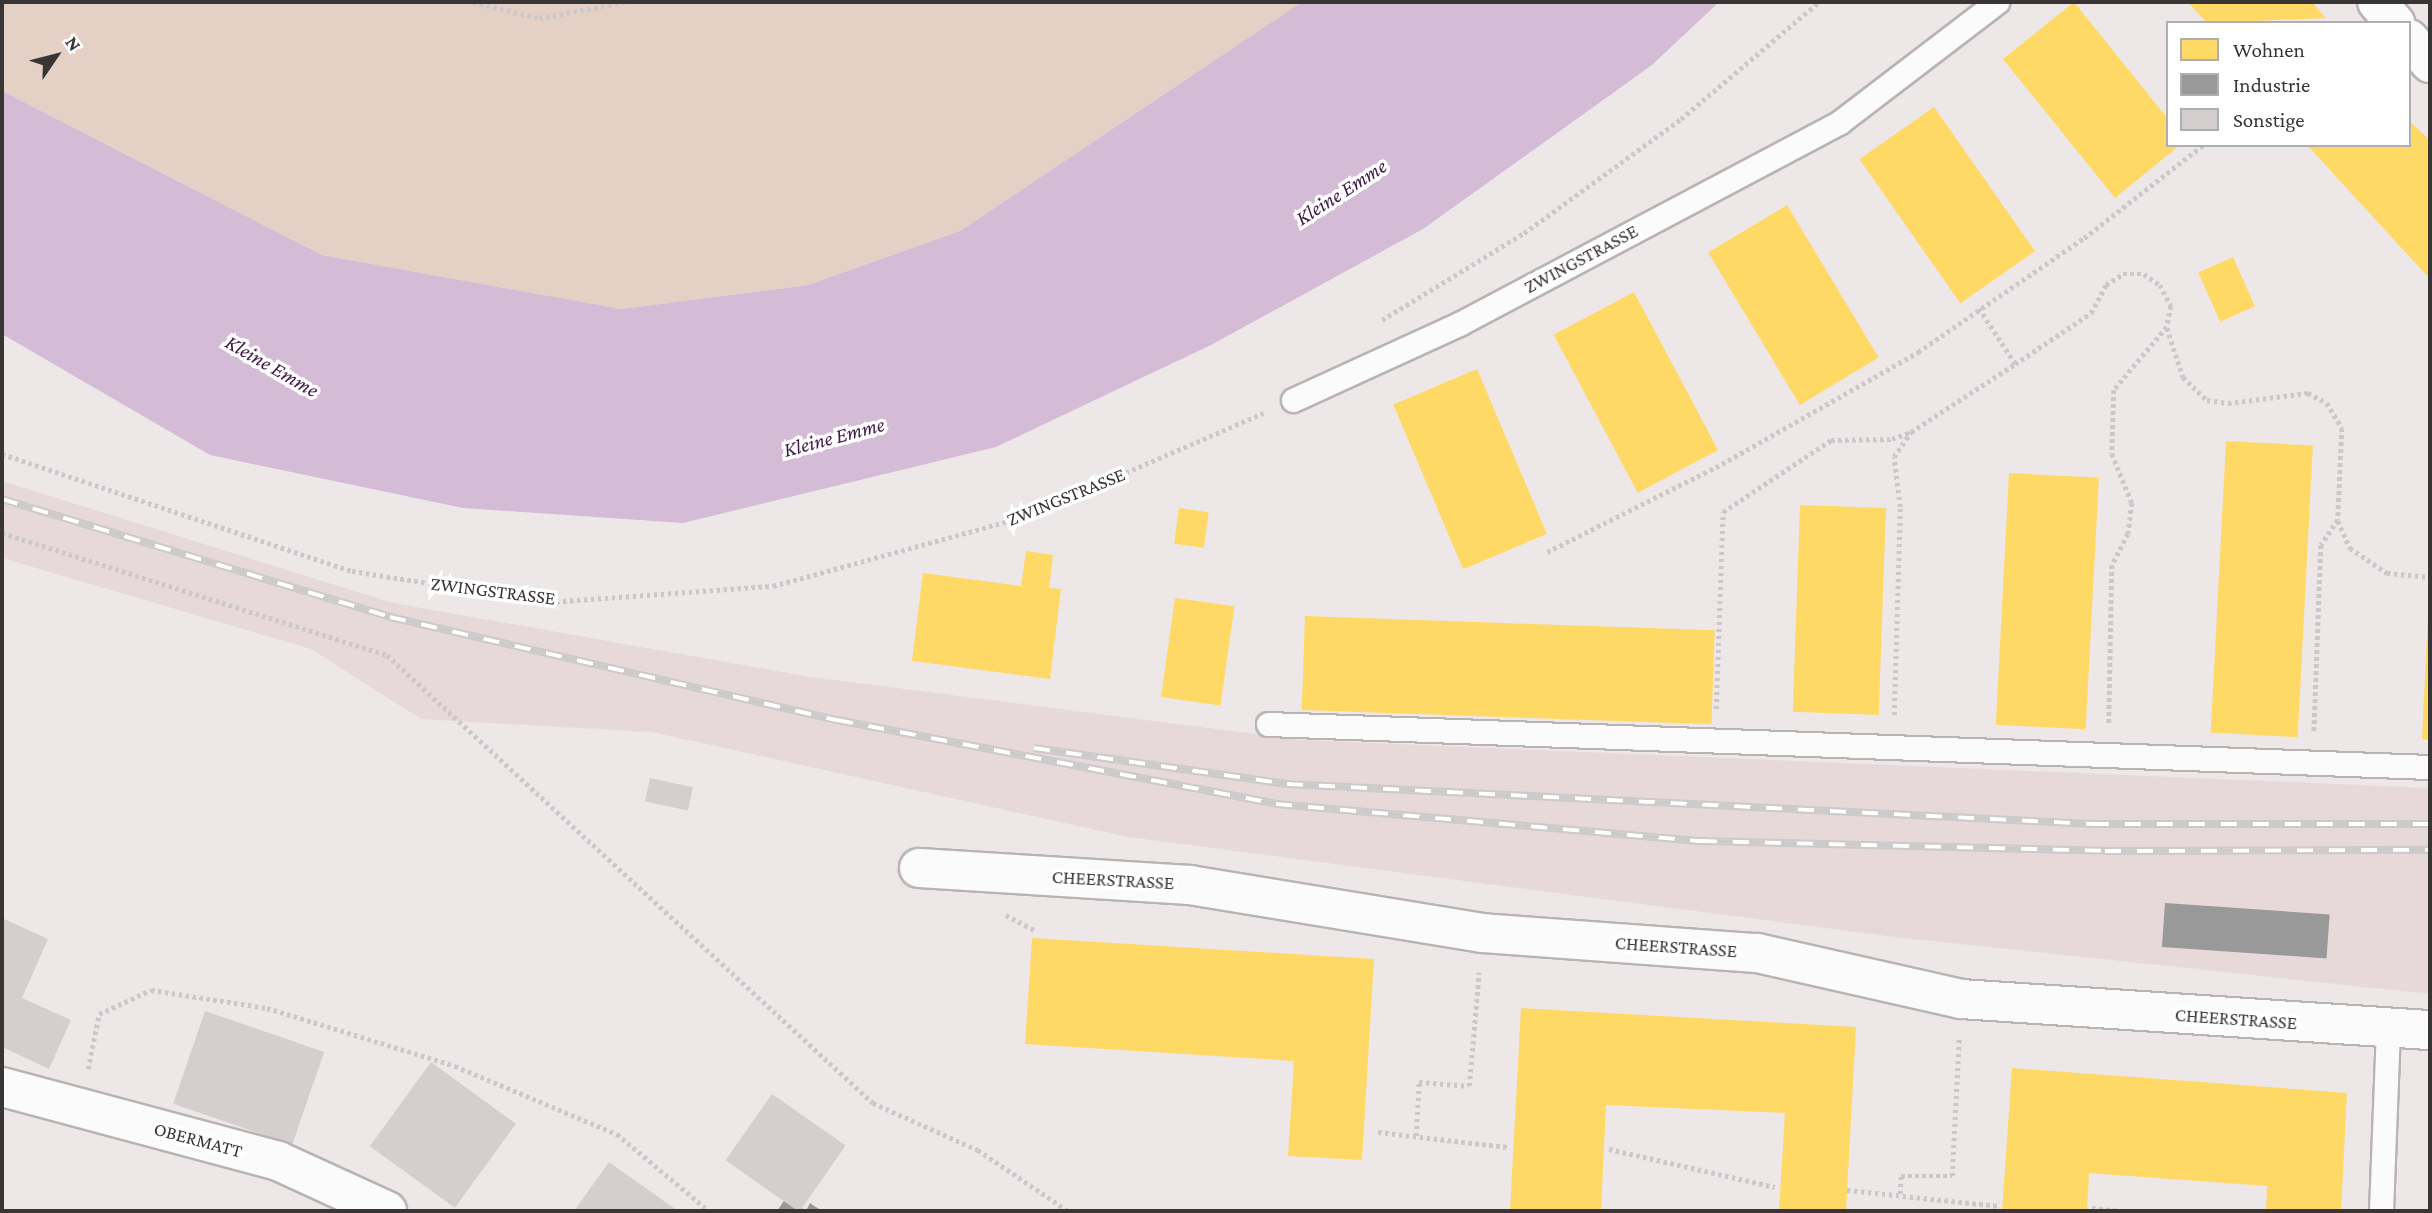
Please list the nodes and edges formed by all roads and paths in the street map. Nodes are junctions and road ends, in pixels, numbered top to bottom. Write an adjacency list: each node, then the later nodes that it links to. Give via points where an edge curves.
1 (472, 2): 2 (path, via 539,18)
2 (625, 2)
3 (1819, 2): 11 (path, via 1602,176)
4 (1997, 2): 14 (lane, ZWINGSTRASSE, via 1840,122 1459,324)
5 (2377, 2): 6 (street)
6 (2393, 21)
7 (2411, 41): 8 (street)
8 (2430, 64)
9 (2200, 147): 10 (path)
10 (1979, 309): 13 (path); 19 (path, via 1721,464)
11 (1378, 323)
12 (2167, 327): 13 (path, via 2171,306 2160,285 2144,274 2123,274 2106,285 2091,313); 17 (path, via 2183,377 2207,400 2228,403 2308,393 2327,403 2342,429); 24 (path, via 2114,390 2112,454 2132,503 2128,534 2112,565)
13 (2015, 364): 15 (path)
14 (1293, 400): 16 (path, ZWINGSTRASSE, via 1024,517 773,586 549,602 352,571)
15 (1912, 432): 22 (path, via 1892,439 1831,440 1723,512); 23 (path, via 1894,457 1900,544)
16 (2, 454)
17 (2338, 520): 20 (path, via 2350,548 2387,573); 25 (path, via 2321,545)
18 (2, 533): 45 (path, via 387,655 873,1103 978,1150)
19 (1547, 552)
20 (2430, 577)
21 (1268, 724): 22 (lane)
22 (1715, 741): 23 (lane)
23 (1893, 747): 24 (lane)
24 (2108, 755): 25 (lane)
25 (2314, 763): 26 (lane)
26 (2430, 767)
27 (919, 869): 28 (street, CHEERSTRASSE, via 1190,885)
28 (1482, 933): 29 (street, CHEERSTRASSE, via 1769,955); 35 (path, via 1469,1086 1419,1082)
29 (1961, 999): 30 (street, CHEERSTRASSE); 40 (path, via 1952,1176 1901,1176)
30 (2388, 1030): 31 (street, CHEERSTRASSE); 47 (lane)
31 (2430, 1030)
32 (2, 1087): 33 (street, OBERMATT)
33 (80, 1108): 43 (street, OBERMATT, via 278,1161); 44 (path, via 99,1014 150,990 267,1007 455,1066 617,1134)
34 (1378, 1132): 35 (path)
35 (1416, 1136): 36 (path)
36 (1507, 1147)
37 (1609, 1149): 38 (path)
38 (1775, 1187)
39 (1847, 1190): 40 (path)
40 (1900, 1194): 41 (path)
41 (1999, 1206)
42 (2092, 1208): 46 (path)
43 (387, 1211)
44 (709, 1211)
45 (1068, 1211)
46 (2123, 1211)
47 (2381, 1211)

